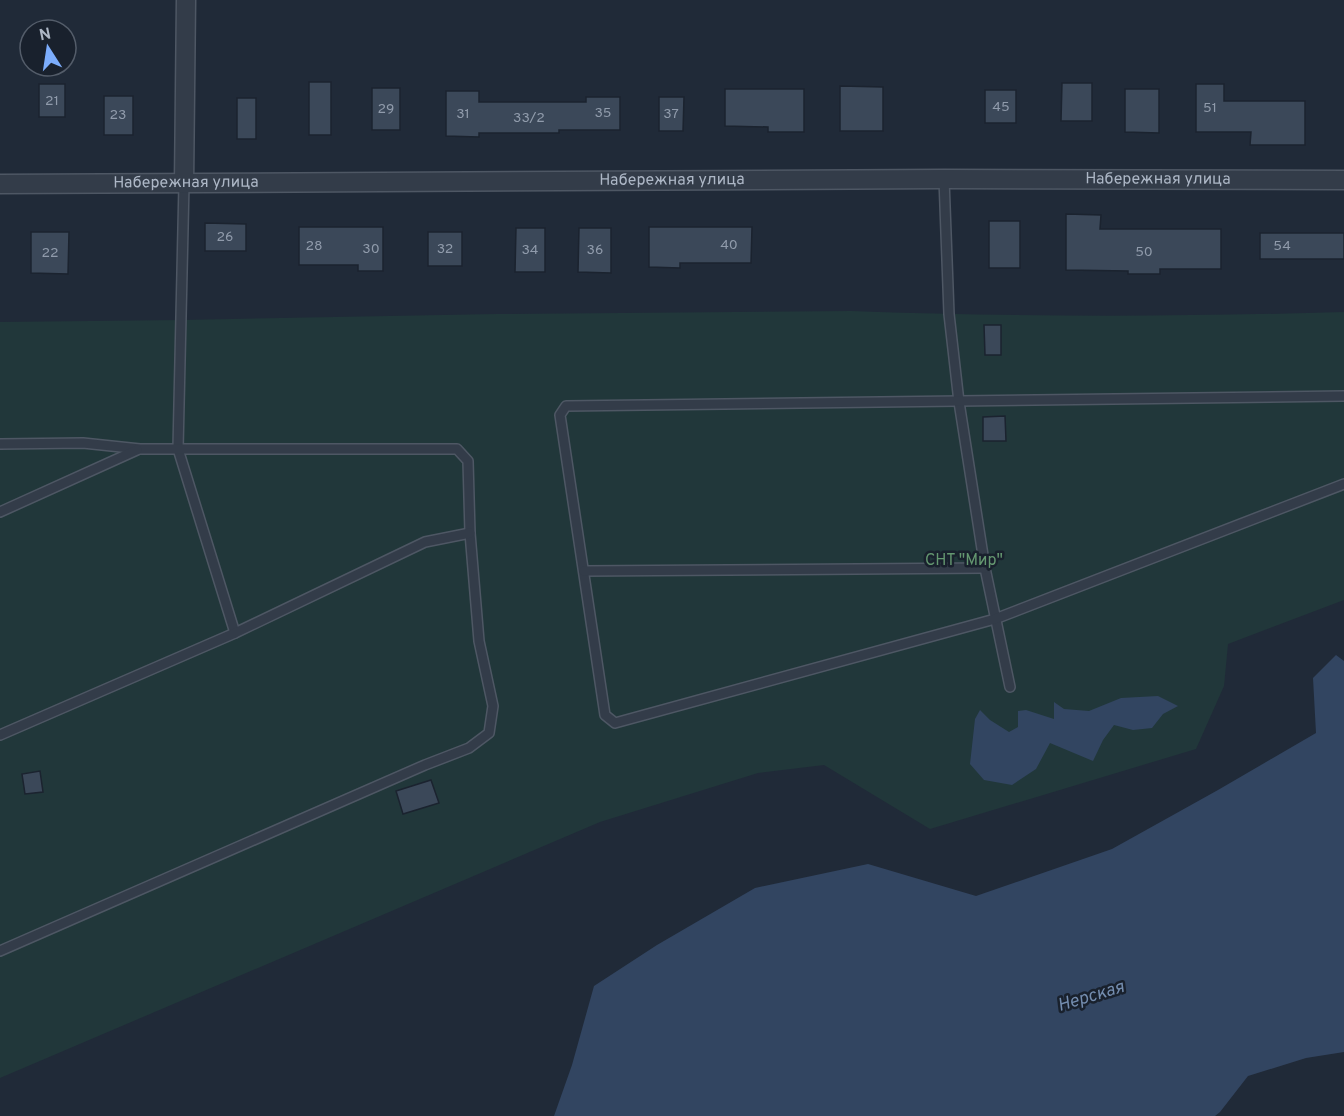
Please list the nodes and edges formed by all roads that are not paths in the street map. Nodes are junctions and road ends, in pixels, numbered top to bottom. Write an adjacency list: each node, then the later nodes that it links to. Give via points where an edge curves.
1 (186, 0): 5 (street)
2 (944, 178): 3 (street, Набережная улица); 5 (street, Набережная улица); 7 (lane, via 949,314)
3 (1344, 180)
4 (0, 184): 5 (street, Набережная улица)
5 (184, 184): 10 (lane)
6 (1344, 396): 7 (lane)
7 (958, 402): 14 (lane); 15 (lane, via 566,406 560,415)
8 (0, 444): 9 (lane, via 83,443)
9 (140, 449): 10 (lane); 12 (lane)
10 (178, 449): 13 (lane, via 457,449 468,460); 17 (lane)
11 (1344, 484): 16 (lane)
12 (0, 512)
13 (470, 533): 17 (lane, via 425,542); 20 (lane, via 479,641 493,706 489,733 469,748)
14 (984, 568): 15 (lane); 16 (lane)
15 (584, 571): 16 (lane, via 605,715 615,723)
16 (995, 619): 18 (lane)
17 (235, 633): 19 (lane)
18 (1010, 687)
19 (0, 735)
20 (0, 951)

